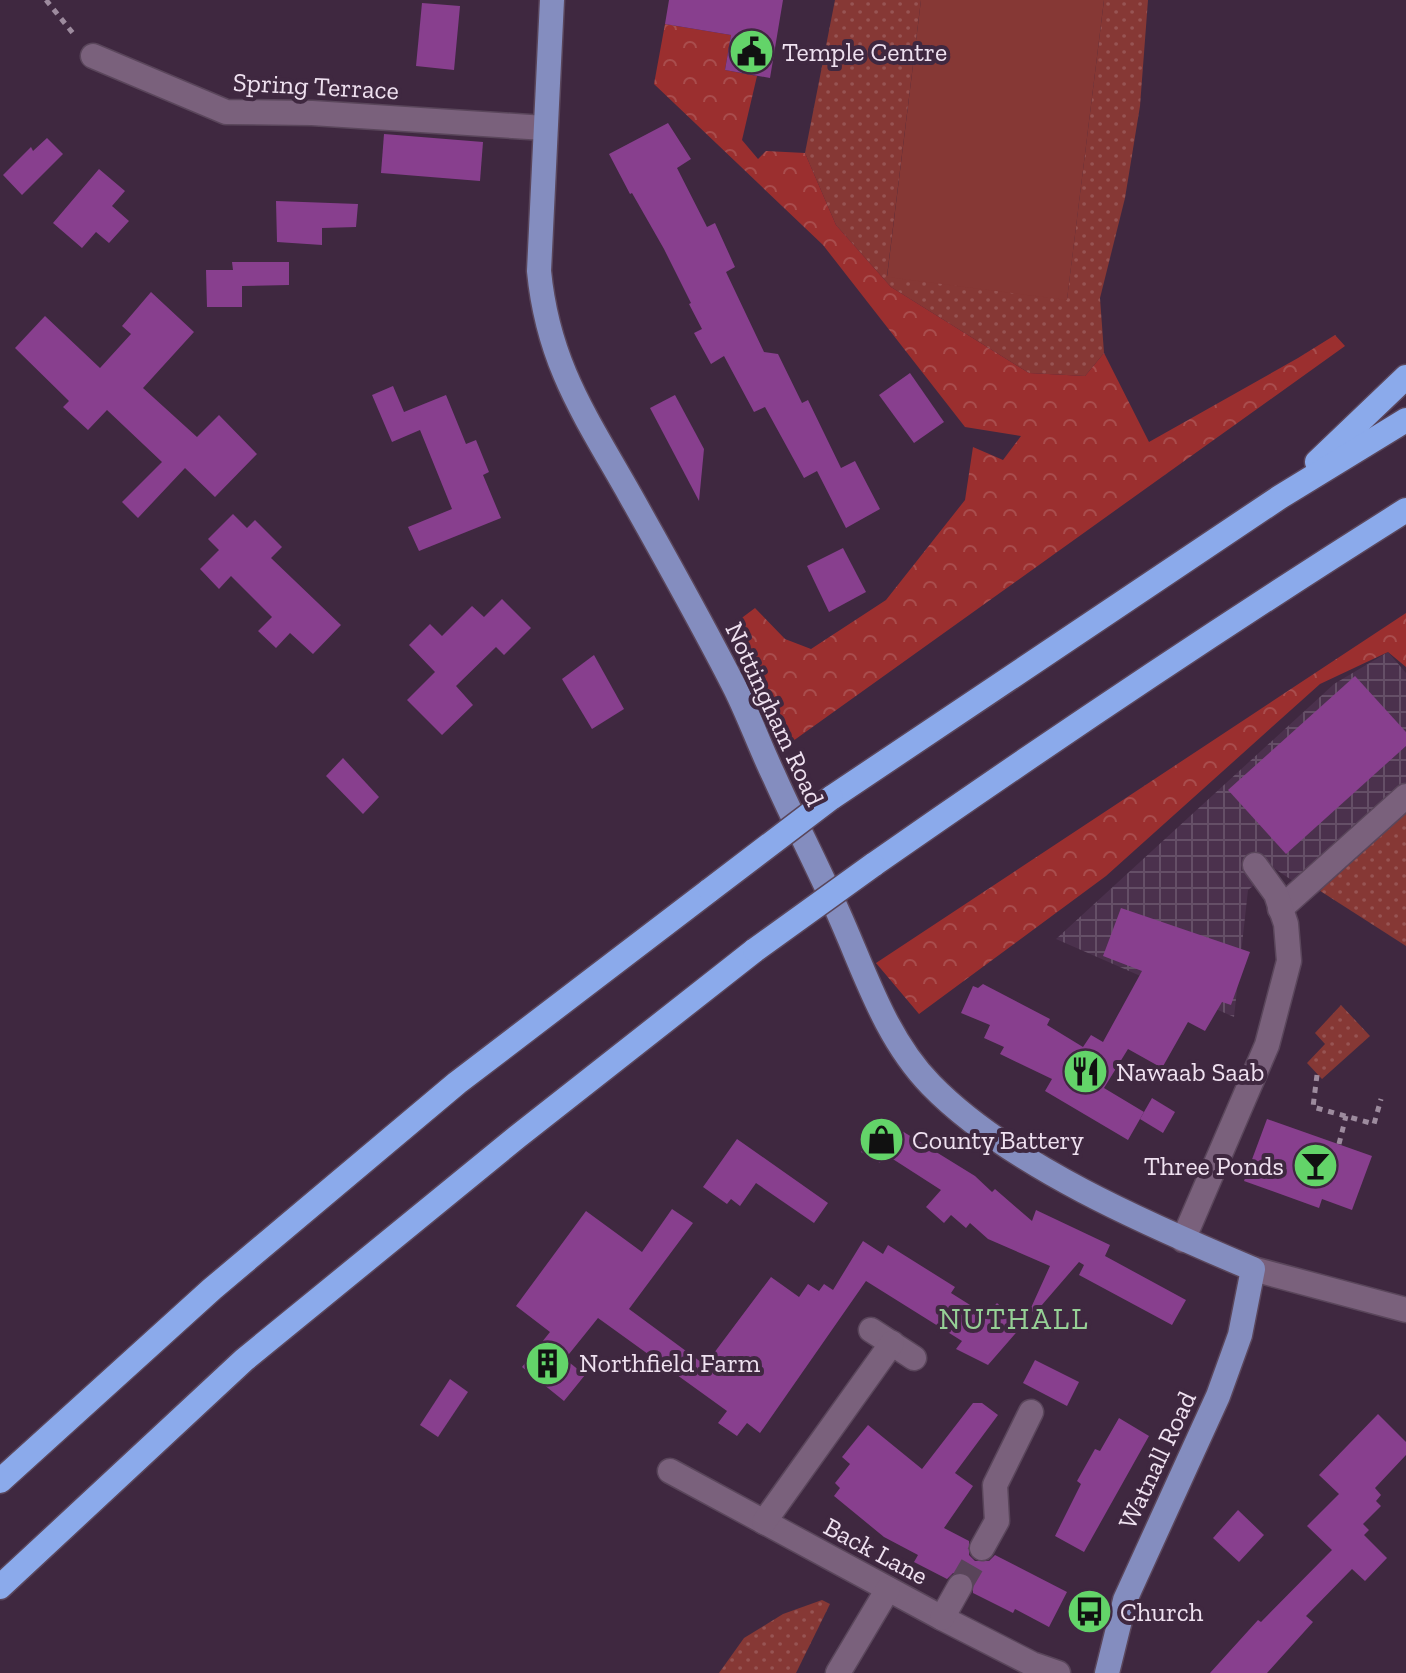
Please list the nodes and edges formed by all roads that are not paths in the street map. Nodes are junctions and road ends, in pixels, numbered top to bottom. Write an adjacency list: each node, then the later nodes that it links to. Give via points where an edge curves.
1 (552, 0): 3 (main road, Nottingham Road)
2 (93, 56): 3 (street, Spring Terrace, via 226,112)
3 (545, 128): 11 (main road, Nottingham Road, via 539,271 552,345 576,402 736,690 878,1005 910,1062 1002,1142)
4 (1406, 377): 6 (highway)
5 (1406, 420): 6 (highway)
6 (1280, 497): 17 (highway, bridge, via 831,798 710,890 446,1093 212,1289)
7 (1406, 510): 21 (highway, bridge, via 1055,738 755,950 244,1360)
8 (1406, 796): 10 (street)
9 (1255, 865): 10 (street)
10 (1280, 909): 11 (street, via 1289,961 1267,1045)
11 (1183, 1240): 12 (main road, Nottingham Road)
12 (1253, 1269): 13 (street); 26 (main road, Watnall Road, via 1227,1372 1125,1600)
13 (1406, 1310)
14 (914, 1358): 18 (street, via 881,1336)
15 (1031, 1412): 19 (street, via 995,1485 997,1521)
16 (670, 1471): 18 (street, Back Lane)
17 (0, 1481)
18 (764, 1522): 22 (street, Back Lane)
19 (982, 1548)
20 (960, 1586): 23 (street)
21 (0, 1587)
22 (888, 1589): 23 (street, Back Lane); 24 (street)
23 (942, 1618): 25 (street, Back Lane)
24 (838, 1673)
25 (1058, 1673)
26 (1107, 1673)

